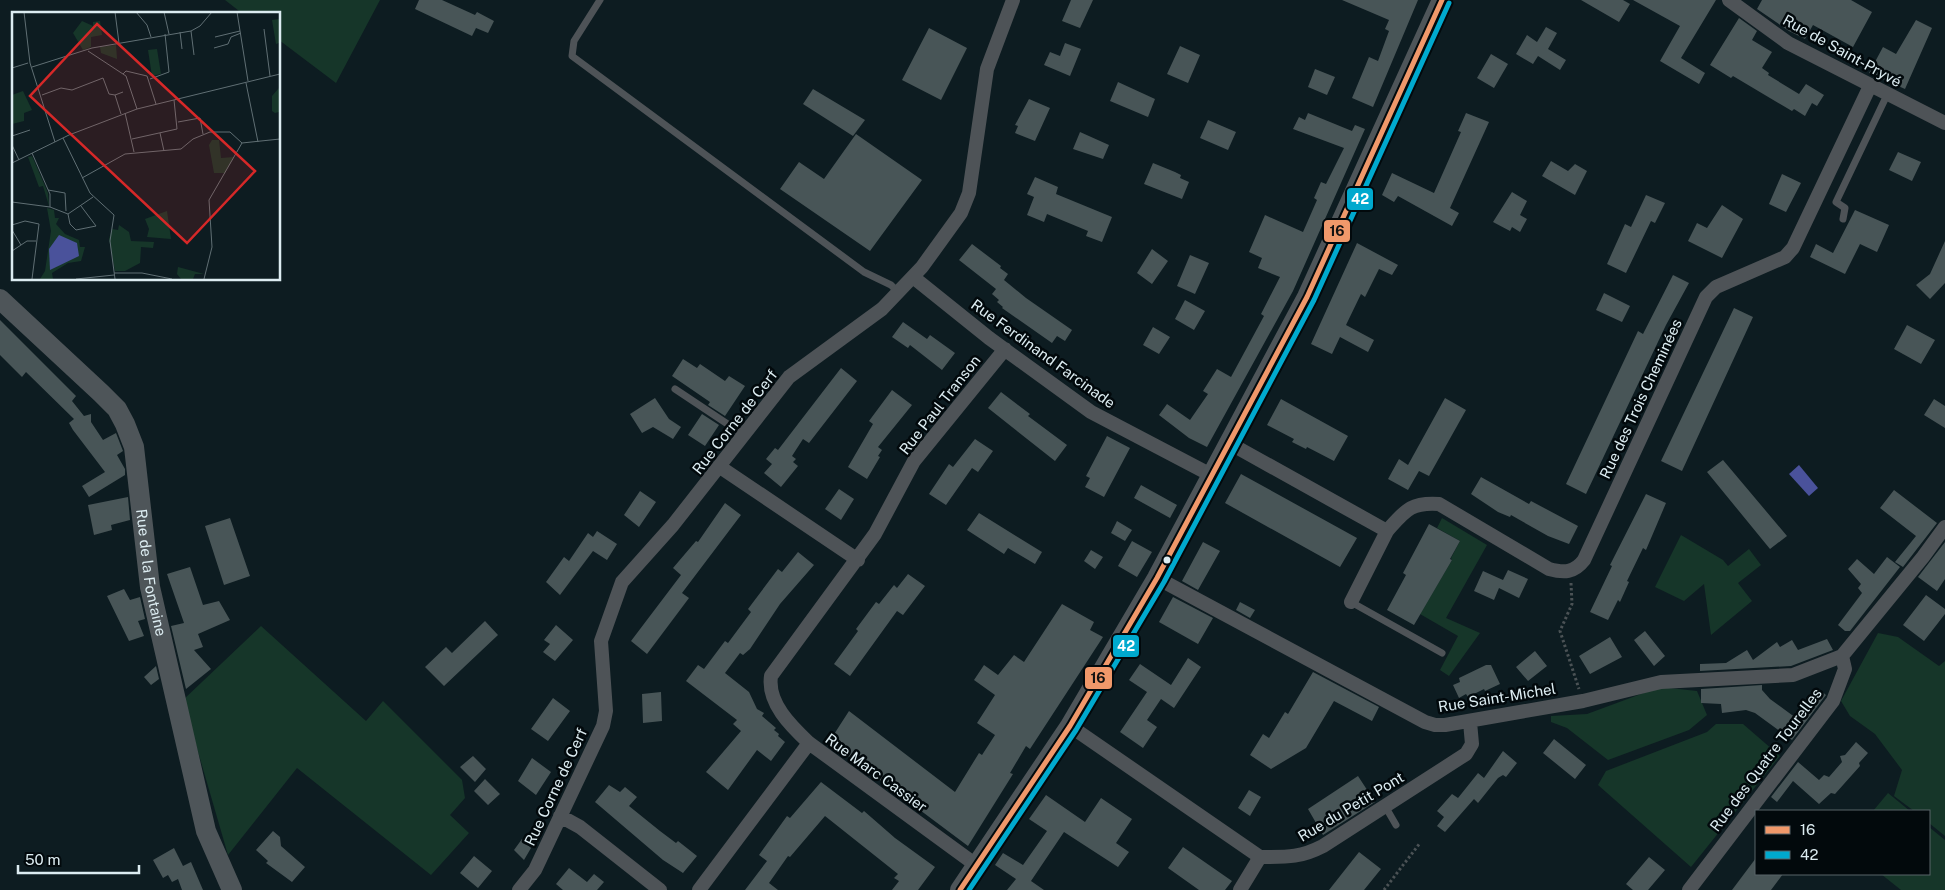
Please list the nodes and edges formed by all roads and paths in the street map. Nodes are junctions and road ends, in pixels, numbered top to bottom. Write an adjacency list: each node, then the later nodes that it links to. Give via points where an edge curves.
1 (600, 0): 10 (lane, via 574,41 572,56 864,272)
2 (1013, 0): 9 (street, Rue Corne de Cerf, via 987,69 965,207)
3 (1442, 0): 15 (main road, via 1307,297)
4 (1729, 0): 5 (street, Rue de Saint-Pryvé, via 1788,43)
5 (1870, 86): 6 (street, Rue de Saint-Pryvé); 21 (street, Rue des Trois Cheminées, via 1793,248 1785,257 1716,287 1706,298 1584,560 1578,568)
6 (1887, 95): 7 (street, Rue de Saint-Pryvé); 8 (lane, via 1836,202 1845,208)
7 (1945, 123)
8 (1843, 219)
9 (913, 277): 10 (street, Rue Corne de Cerf); 12 (street, Rue Ferdinand Farcinade)
10 (899, 293): 14 (street, Rue Corne de Cerf, via 868,321 789,377)
11 (0, 299): 36 (main road, Rue de la Fontaine, via 101,393 117,409 125,424 134,447 150,587 206,830)
12 (1005, 349): 17 (street, Rue Ferdinand Farcinade, via 1091,412); 20 (street, Rue Paul Transon, via 914,461)
13 (675, 389): 14 (lane)
14 (744, 436): 16 (street, Rue Corne de Cerf)
15 (1229, 443): 17 (main road); 19 (street)
16 (720, 467): 20 (street); 31 (street, Rue Corne de Cerf, via 622,582 601,641 605,718)
17 (1212, 476): 22 (main road)
18 (1945, 527): 25 (street)
19 (1388, 531): 21 (street, via 1406,509 1422,503 1439,504 1549,569 1564,573); 23 (street)
20 (858, 560): 29 (street, Rue Paul Transon, via 771,676 769,687 772,697 795,730)
21 (1570, 571): 26 (path, via 1572,604 1560,631)
22 (1157, 578): 27 (street, Rue Saint-Michel, via 1425,722 1435,725); 28 (main road)
23 (1352, 602): 24 (lane)
24 (1442, 653)
25 (1842, 656): 26 (street, Rue Saint-Michel, via 1793,675 1661,682); 43 (street, Rue des Quatre Tourelles, via 1845,668 1833,701)
26 (1583, 701): 27 (street, Rue Saint-Michel)
27 (1470, 722): 30 (street, Rue du Petit Pont, via 1470,750)
28 (1070, 726): 34 (street); 35 (main road)
29 (809, 743): 35 (street, Rue Marc Cassier); 39 (street, Rue Marc Cassier)
30 (1385, 806): 32 (lane); 34 (street, Rue du Petit Pont, via 1307,855)
31 (560, 816): 37 (street, Rue Corne de Cerf, via 535,870); 38 (street, via 580,827)
32 (1396, 825)
33 (1420, 843): 42 (path)
34 (1260, 857): 41 (street)
35 (976, 865): 40 (main road)
36 (232, 890)
37 (519, 890)
38 (660, 890)
39 (699, 890)
40 (960, 890)
41 (1240, 890)
42 (1384, 890)
43 (1689, 890)

